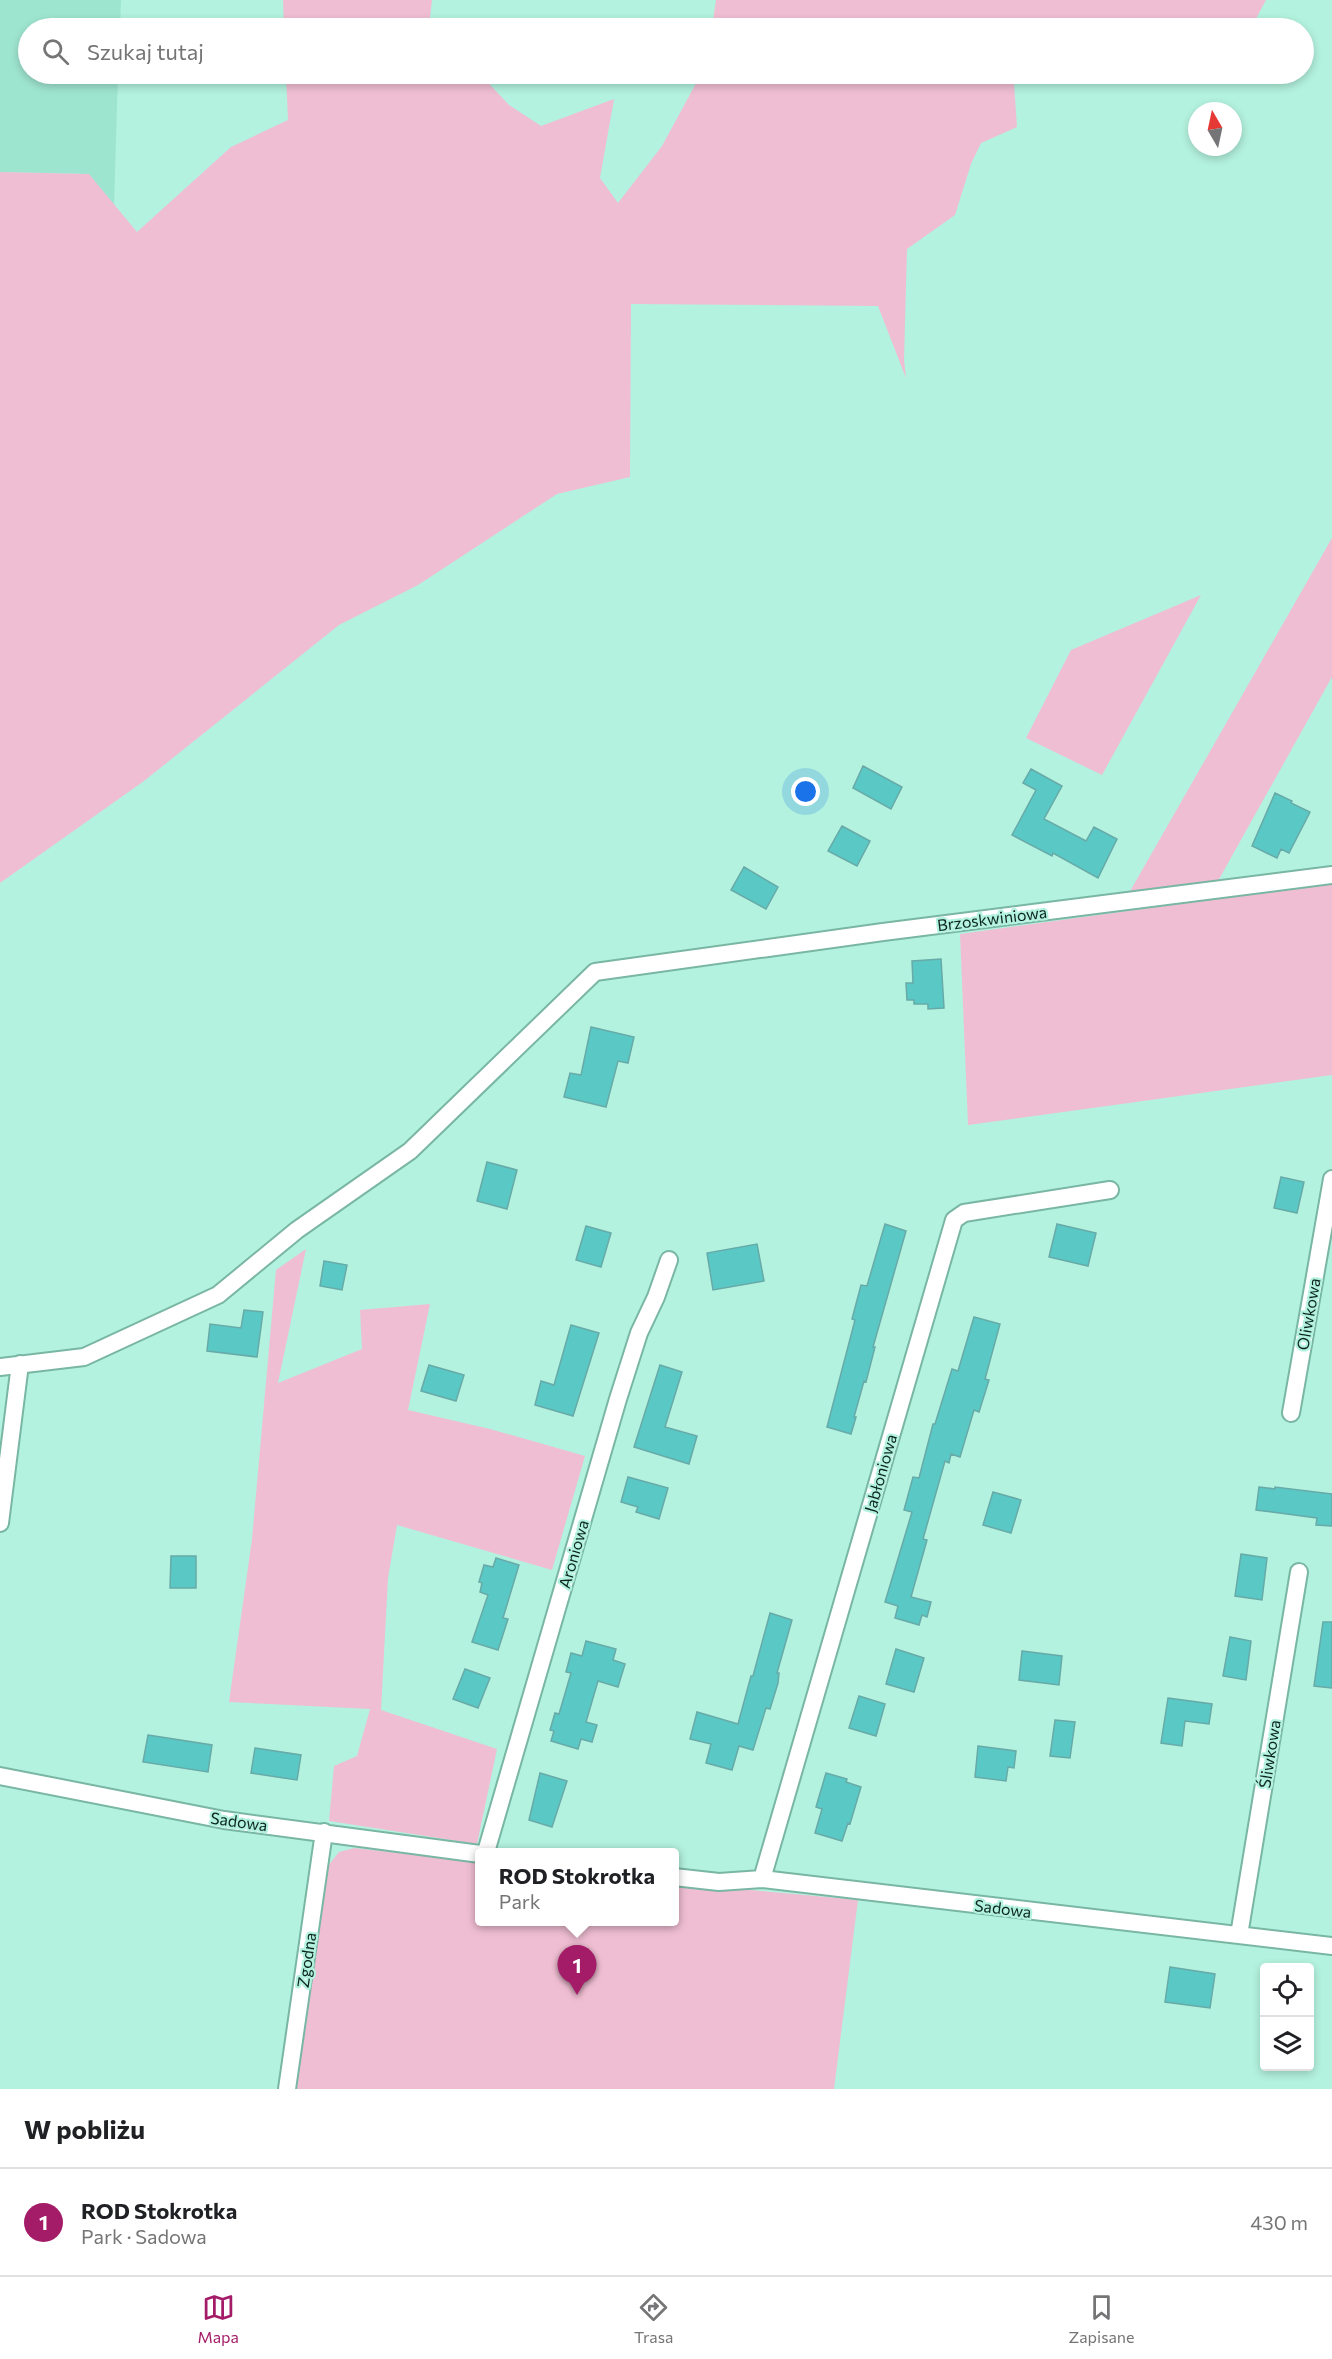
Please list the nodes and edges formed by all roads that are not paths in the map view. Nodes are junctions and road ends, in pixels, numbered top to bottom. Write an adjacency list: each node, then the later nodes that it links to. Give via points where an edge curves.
1 (1332, 875): 5 (street, Brzoskwiniowa, via 595,972 410,1151 297,1230 218,1294 84,1357)
2 (1332, 1179): 7 (street, Oliwkowa)
3 (1110, 1190): 15 (street, Jabłoniowa, via 964,1213 954,1220)
4 (669, 1260): 12 (street, Aroniowa, via 639,1333 618,1399)
5 (20, 1364): 6 (street, Brzoskwiniowa); 8 (street)
6 (0, 1367)
7 (1291, 1413)
8 (0, 1523)
9 (1299, 1572): 16 (street, Śliwkowa)
10 (0, 1776): 11 (street, Sadowa, via 224,1820)
11 (324, 1832): 13 (street, Sadowa); 18 (street, Zgodna)
12 (487, 1848)
13 (475, 1853)
14 (679, 1877): 15 (street, Sadowa, via 719,1882)
15 (762, 1879): 16 (street, Sadowa)
16 (1239, 1935): 17 (street, Sadowa)
17 (1332, 1946)
18 (287, 2089)

